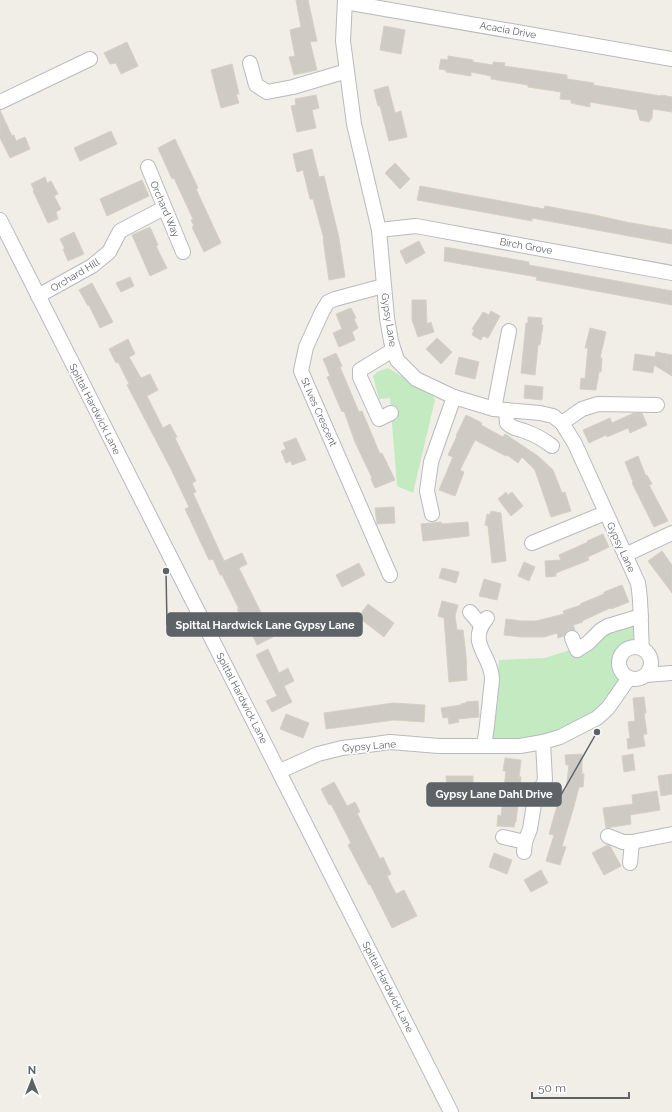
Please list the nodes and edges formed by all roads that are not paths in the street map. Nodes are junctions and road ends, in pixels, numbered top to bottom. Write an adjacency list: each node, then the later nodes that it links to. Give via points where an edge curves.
1 (345, 1): 2 (street, Acacia Drive); 5 (street, Gypsy Lane, via 343,41)
2 (672, 58)
3 (90, 59): 6 (street)
4 (250, 63): 5 (street, via 256,85 267,92)
5 (347, 71): 10 (street, Gypsy Lane, via 354,124)
6 (0, 102)
7 (148, 167): 8 (street, Orchard Way)
8 (164, 208): 11 (street, Orchard Way); 14 (street, Orchard Hill, via 120,231 109,252 92,266)
9 (0, 220): 14 (street, Spittal Hardwick Lane)
10 (379, 230): 12 (street, Birch Grove, via 416,226); 13 (street, Gypsy Lane)
11 (183, 252)
12 (672, 273)
13 (383, 286): 16 (street, Gypsy Lane); 28 (street, St Ives Crescent, via 328,302 306,347 300,371)
14 (38, 296): 38 (street, Spittal Hardwick Lane)
15 (509, 331): 19 (street)
16 (393, 350): 17 (street, Gypsy Lane, via 396,360 416,379); 20 (street, via 360,370 360,377 379,419)
17 (454, 397): 19 (street, Gypsy Lane); 24 (street, via 431,462 427,491)
18 (657, 405): 21 (street, via 598,404 582,409)
19 (500, 409): 21 (street, Gypsy Lane, via 540,413 553,416); 22 (street, via 507,423 513,428 539,437)
20 (391, 413)
21 (562, 423): 23 (street, Gypsy Lane, via 575,444)
22 (552, 446)
23 (605, 513): 26 (street); 27 (street, Gypsy Lane)
24 (432, 514)
25 (672, 533): 27 (street)
26 (532, 543)
27 (625, 555): 30 (street, Gypsy Lane, via 638,583)
28 (390, 575)
29 (470, 612): 37 (street, via 484,622 478,635 479,644 490,667 492,678)
30 (641, 622): 31 (street, via 608,626 577,650); 32 (street, Gypsy Lane)
31 (572, 638)
32 (635, 647): 33 (street, via 649,654); 35 (street, via 622,653 619,660 620,669)
33 (649, 670): 34 (street); 35 (street, via 640,678)
34 (670, 673)
35 (629, 678): 36 (street, Gypsy Lane, via 608,708 597,718 560,737)
36 (543, 742): 37 (street, Gypsy Lane, via 520,746); 41 (street, via 545,780 534,804 525,847)
37 (484, 745): 38 (street, Gypsy Lane, via 439,746 390,742 342,748 318,754)
38 (280, 771): 44 (street, Spittal Hardwick Lane)
39 (672, 834): 42 (street)
40 (608, 836): 42 (street, via 623,842)
41 (503, 837)
42 (632, 842): 43 (street)
43 (630, 863)
44 (451, 1112)

